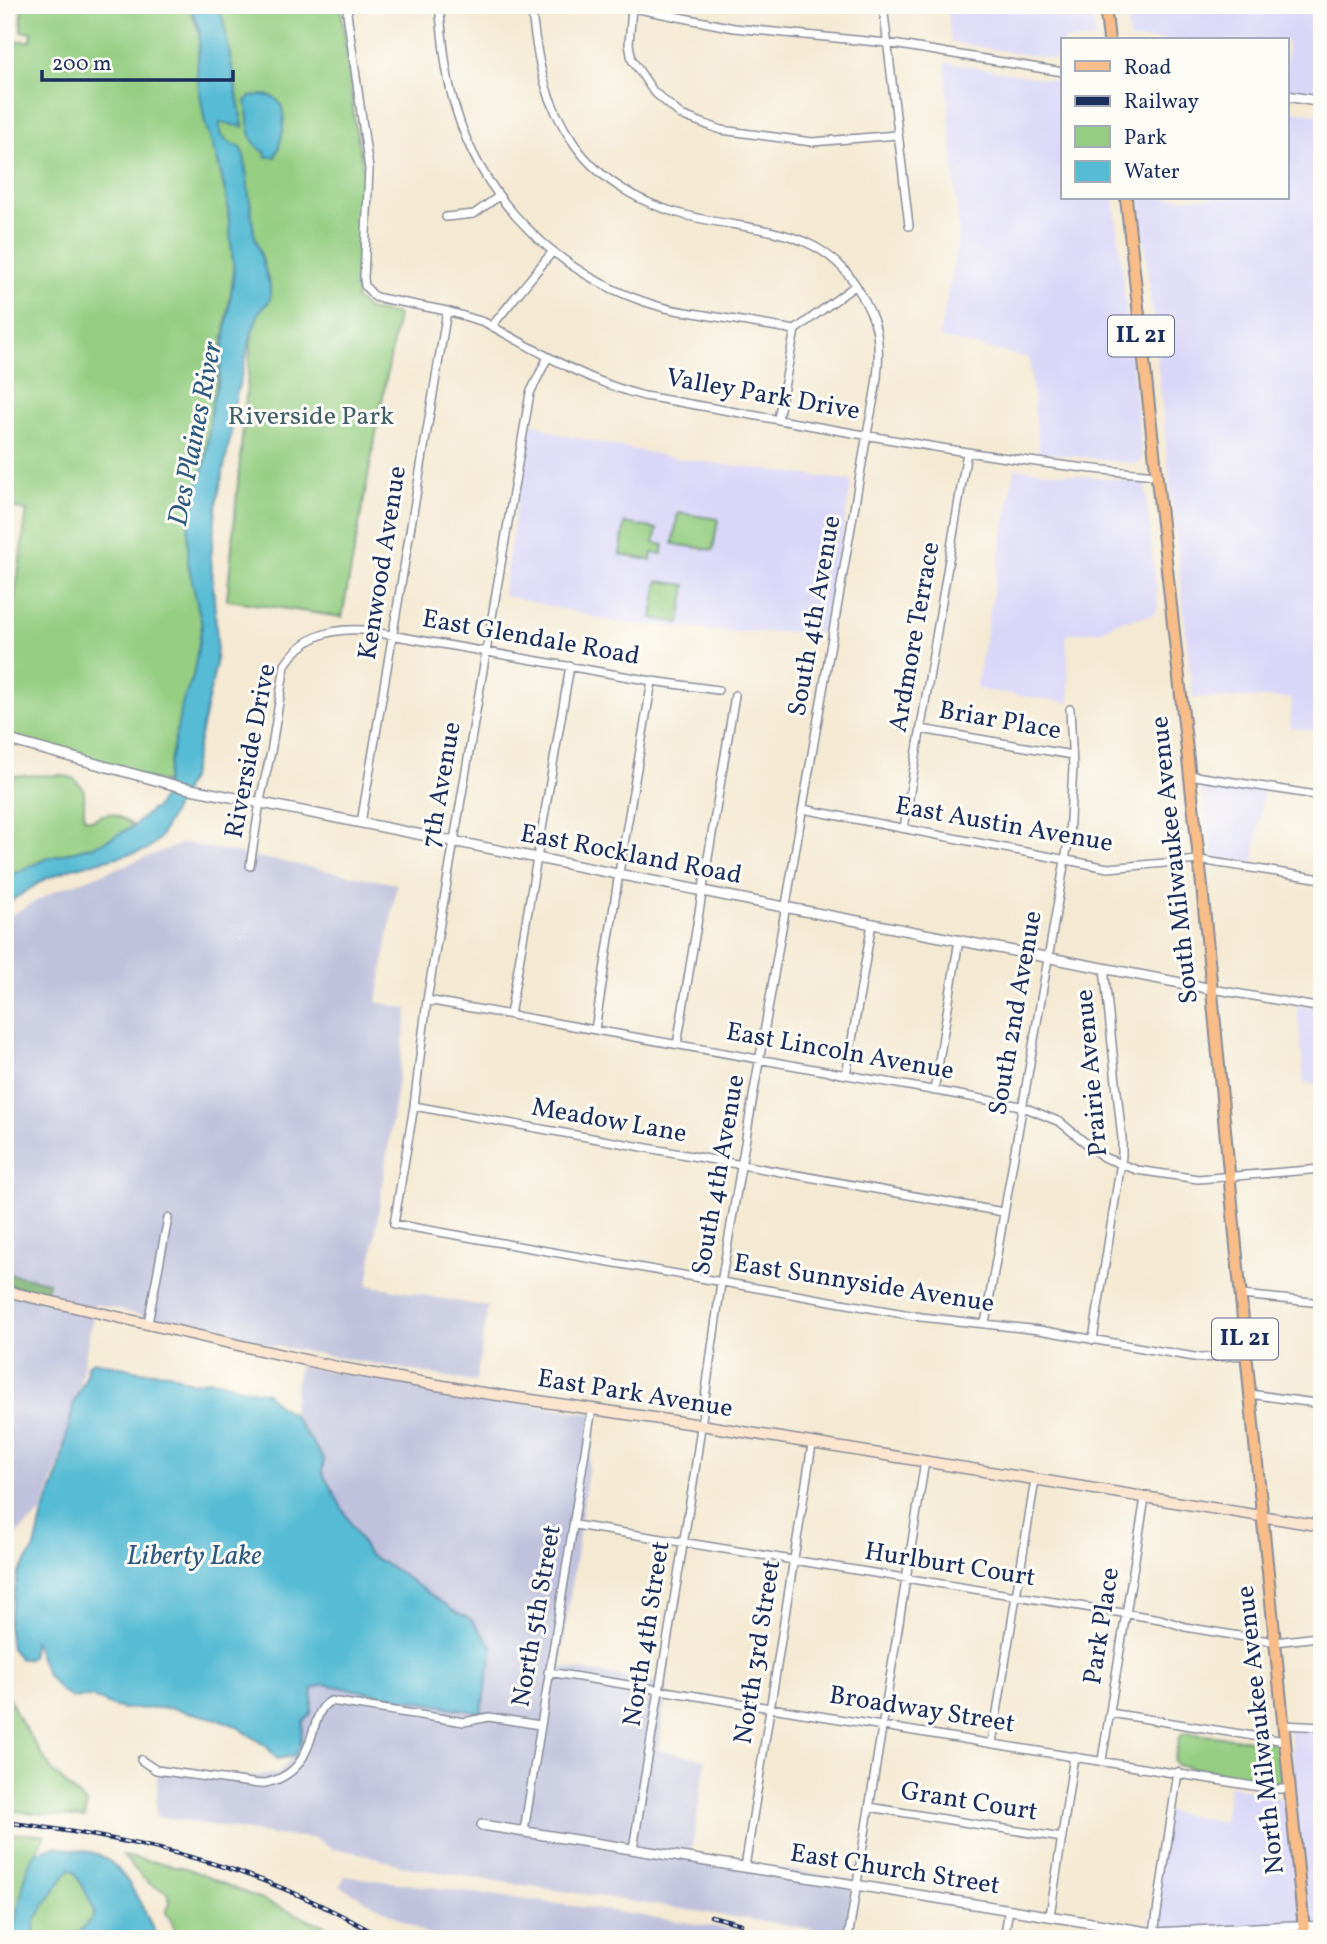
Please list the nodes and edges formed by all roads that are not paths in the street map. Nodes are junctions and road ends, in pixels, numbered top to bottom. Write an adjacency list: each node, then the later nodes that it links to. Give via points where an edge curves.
1 (350, 5): 20 (street, Valley Park Drive, via 347,13 369,169 365,286 380,298)
2 (439, 5): 14 (street, via 456,111 469,147)
3 (531, 5): 19 (street, South 4th Avenue, via 547,93 576,148 599,170 630,194 657,206 780,232 809,243 842,267)
4 (618, 5): 7 (street)
5 (883, 5): 9 (street)
6 (1105, 5): 8 (main road)
7 (632, 8): 9 (street, via 734,28); 13 (street, via 632,60 653,91 681,115 721,130 813,142)
8 (1109, 38)
9 (887, 43): 10 (street); 13 (street)
10 (1061, 72)
11 (1288, 96): 12 (street)
12 (1322, 102)
13 (898, 135): 17 (street)
14 (499, 196): 16 (street, via 474,214); 18 (street)
15 (1126, 200): 27 (main road, South Milwaukee Avenue / IL 21)
16 (446, 217)
17 (909, 226)
18 (553, 251): 21 (street); 22 (street, via 606,285 660,307)
19 (856, 285): 22 (street); 25 (street, South 4th Avenue, via 877,332 877,373)
20 (447, 311): 21 (street, Valley Park Drive); 29 (street, Kenwood Avenue)
21 (492, 326): 23 (street, Valley Park Drive)
22 (794, 330): 24 (street)
23 (548, 356): 24 (street, Valley Park Drive, via 581,374 644,396); 30 (street, 7th Avenue, via 530,393)
24 (778, 419): 25 (street, Valley Park Drive)
25 (867, 434): 26 (street, Valley Park Drive); 42 (street, South 4th Avenue)
26 (967, 452): 27 (street, Valley Park Drive); 36 (street, Ardmore Terrace)
27 (1156, 475): 39 (main road, South Milwaukee Avenue / IL 21)
28 (337, 630): 29 (street, East Glendale Road); 41 (street, Riverside Drive, via 303,643 285,665)
29 (392, 635): 30 (street, East Glendale Road); 43 (street, Kenwood Avenue)
30 (486, 652): 31 (street, East Glendale Road); 45 (street, 7th Avenue)
31 (570, 667): 32 (street, East Glendale Road); 46 (street)
32 (652, 681): 33 (street, East Glendale Road); 50 (street)
33 (718, 690)
34 (735, 695): 52 (street)
35 (1070, 709): 38 (street, South 2nd Avenue)
36 (921, 729): 38 (street, Briar Place); 44 (street, Ardmore Terrace)
37 (5, 739): 41 (street, East Rockland Road, via 149,779)
38 (1072, 755): 47 (street, South 2nd Avenue, via 1072,806)
39 (1189, 775): 40 (street); 48 (main road, South Milwaukee Avenue / IL 21)
40 (1322, 796)
41 (261, 803): 43 (street, East Rockland Road); 49 (street, Riverside Drive)
42 (803, 809): 44 (street, East Austin Avenue); 53 (street, South 4th Avenue)
43 (361, 822): 45 (street, East Rockland Road)
44 (904, 828): 47 (street, East Austin Avenue)
45 (454, 841): 46 (street, East Rockland Road); 59 (street, 7th Avenue)
46 (537, 858): 50 (street, East Rockland Road); 61 (street)
47 (1064, 859): 48 (street, East Austin Avenue, via 1108,868); 56 (street, South 2nd Avenue)
48 (1199, 860): 51 (street, East Austin Avenue); 58 (main road, South Milwaukee Avenue / IL 21)
49 (250, 866)
50 (619, 873): 52 (street, East Rockland Road); 62 (street)
51 (1322, 879)
52 (702, 889): 53 (street, East Rockland Road); 63 (street)
53 (786, 908): 54 (street, East Rockland Road); 64 (street, South 4th Avenue)
54 (872, 923): 55 (street, East Rockland Road); 65 (street)
55 (959, 940): 56 (street, East Rockland Road); 66 (street)
56 (1047, 957): 57 (street, East Rockland Road); 67 (street, South 2nd Avenue)
57 (1104, 968): 58 (street, East Rockland Road); 69 (street, Prairie Avenue)
58 (1212, 989): 60 (street); 72 (main road, South Milwaukee Avenue / IL 21)
59 (427, 1000): 61 (street, East Lincoln Avenue); 68 (street, 7th Avenue)
60 (1322, 1008)
61 (510, 1015): 62 (street, East Lincoln Avenue)
62 (595, 1030): 63 (street, East Lincoln Avenue)
63 (677, 1045): 64 (street, East Lincoln Avenue)
64 (760, 1059): 65 (street, East Lincoln Avenue); 70 (street, South 4th Avenue)
65 (846, 1075): 66 (street, East Lincoln Avenue)
66 (934, 1091): 67 (street, East Lincoln Avenue)
67 (1021, 1106): 69 (street, East Lincoln Avenue, via 1060,1122); 73 (street, South 2nd Avenue)
68 (414, 1107): 70 (street, Meadow Lane); 75 (street, 7th Avenue)
69 (1121, 1165): 72 (street, East Lincoln Avenue, via 1175,1177); 82 (street, Prairie Avenue)
70 (743, 1167): 73 (street, Meadow Lane); 76 (street, South 4th Avenue)
71 (1322, 1169): 72 (street, East Lincoln Avenue)
72 (1229, 1176): 78 (main road, South Milwaukee Avenue / IL 21)
73 (1003, 1212): 81 (street, South 2nd Avenue)
74 (168, 1218): 80 (street)
75 (394, 1224): 76 (street, East Sunnyside Avenue)
76 (721, 1283): 81 (street, East Sunnyside Avenue); 87 (street, South 4th Avenue)
77 (5, 1291): 80 (main road, East Park Avenue)
78 (1241, 1295): 79 (street); 83 (main road, South Milwaukee Avenue / IL 21)
79 (1322, 1303)
80 (148, 1323): 86 (main road, East Park Avenue, via 341,1368)
81 (985, 1324): 82 (street, East Sunnyside Avenue)
82 (1093, 1340): 83 (street, East Sunnyside Avenue, via 1200,1358)
83 (1246, 1355): 84 (main road, South Milwaukee Avenue / IL 21)
84 (1250, 1394): 85 (street); 92 (main road, South Milwaukee Avenue / IL 21)
85 (1322, 1404)
86 (592, 1408): 87 (main road, East Park Avenue); 93 (street, North 5th Street)
87 (701, 1425): 88 (main road, East Park Avenue); 95 (street, North 4th Street)
88 (812, 1445): 89 (main road, East Park Avenue); 96 (street, North 3rd Street)
89 (925, 1461): 90 (main road, East Park Avenue); 97 (street)
90 (1035, 1480): 91 (main road, East Park Avenue); 98 (street)
91 (1145, 1499): 92 (main road, East Park Avenue); 99 (street, Park Place)
92 (1262, 1517): 94 (main road, East Park Avenue); 101 (main road, North Milwaukee Avenue / IL 21)
93 (575, 1525): 95 (street, Hurlburt Court); 102 (street, North 5th Street)
94 (1322, 1526)
95 (683, 1544): 96 (street, Hurlburt Court); 103 (street, North 4th Street)
96 (793, 1561): 97 (street, Hurlburt Court); 104 (street, North 3rd Street)
97 (905, 1579): 98 (street, Hurlburt Court); 107 (street)
98 (1016, 1597): 99 (street, Hurlburt Court); 111 (street)
99 (1126, 1614): 101 (street, Hurlburt Court); 105 (street, Park Place)
100 (1318, 1637): 101 (street, Hurlburt Court)
101 (1275, 1642): 108 (main road, North Milwaukee Avenue / IL 21)
102 (548, 1672): 103 (street, Broadway Street); 106 (street, North 5th Street)
103 (659, 1690): 104 (street, Broadway Street); 121 (street, North 4th Street)
104 (770, 1707): 107 (street, Broadway Street); 122 (street, North 3rd Street)
105 (1110, 1713): 110 (street); 114 (street, Park Place)
106 (540, 1725): 113 (street, via 489,1717 460,1721 331,1701 321,1709 296,1767 279,1779 259,1784 156,1770); 119 (street, North 5th Street)
107 (882, 1725): 111 (street, Broadway Street); 117 (street)
108 (1283, 1725): 109 (street); 110 (main road, North Milwaukee Avenue / IL 21)
109 (1322, 1727)
110 (1285, 1741): 116 (main road, North Milwaukee Avenue / IL 21)
111 (992, 1743): 112 (street, Broadway Street)
112 (1074, 1756): 114 (street, Broadway Street); 120 (street)
113 (141, 1760)
114 (1102, 1760): 115 (street, Broadway Street)
115 (1178, 1772): 116 (street, Broadway Street); 128 (street)
116 (1290, 1789): 126 (main road, North Milwaukee Avenue / IL 21)
117 (869, 1807): 120 (street, Grant Court); 123 (street)
118 (482, 1825): 119 (street, East Church Street)
119 (524, 1831): 121 (street, East Church Street)
120 (1062, 1838): 125 (street)
121 (634, 1849): 122 (street, East Church Street)
122 (745, 1867): 123 (street, East Church Street)
123 (856, 1884): 124 (street, East Church Street); 129 (street)
124 (1009, 1909): 125 (street, East Church Street); 130 (street)
125 (1050, 1916): 128 (street, East Church Street)
126 (1304, 1926): 127 (street, East Church Street); 128 (street, East Church Street); 131 (main road, North Milwaukee Avenue / IL 21)
127 (1322, 1927)
128 (1154, 1933)
129 (848, 1939)
130 (1004, 1939)
131 (1305, 1939)

